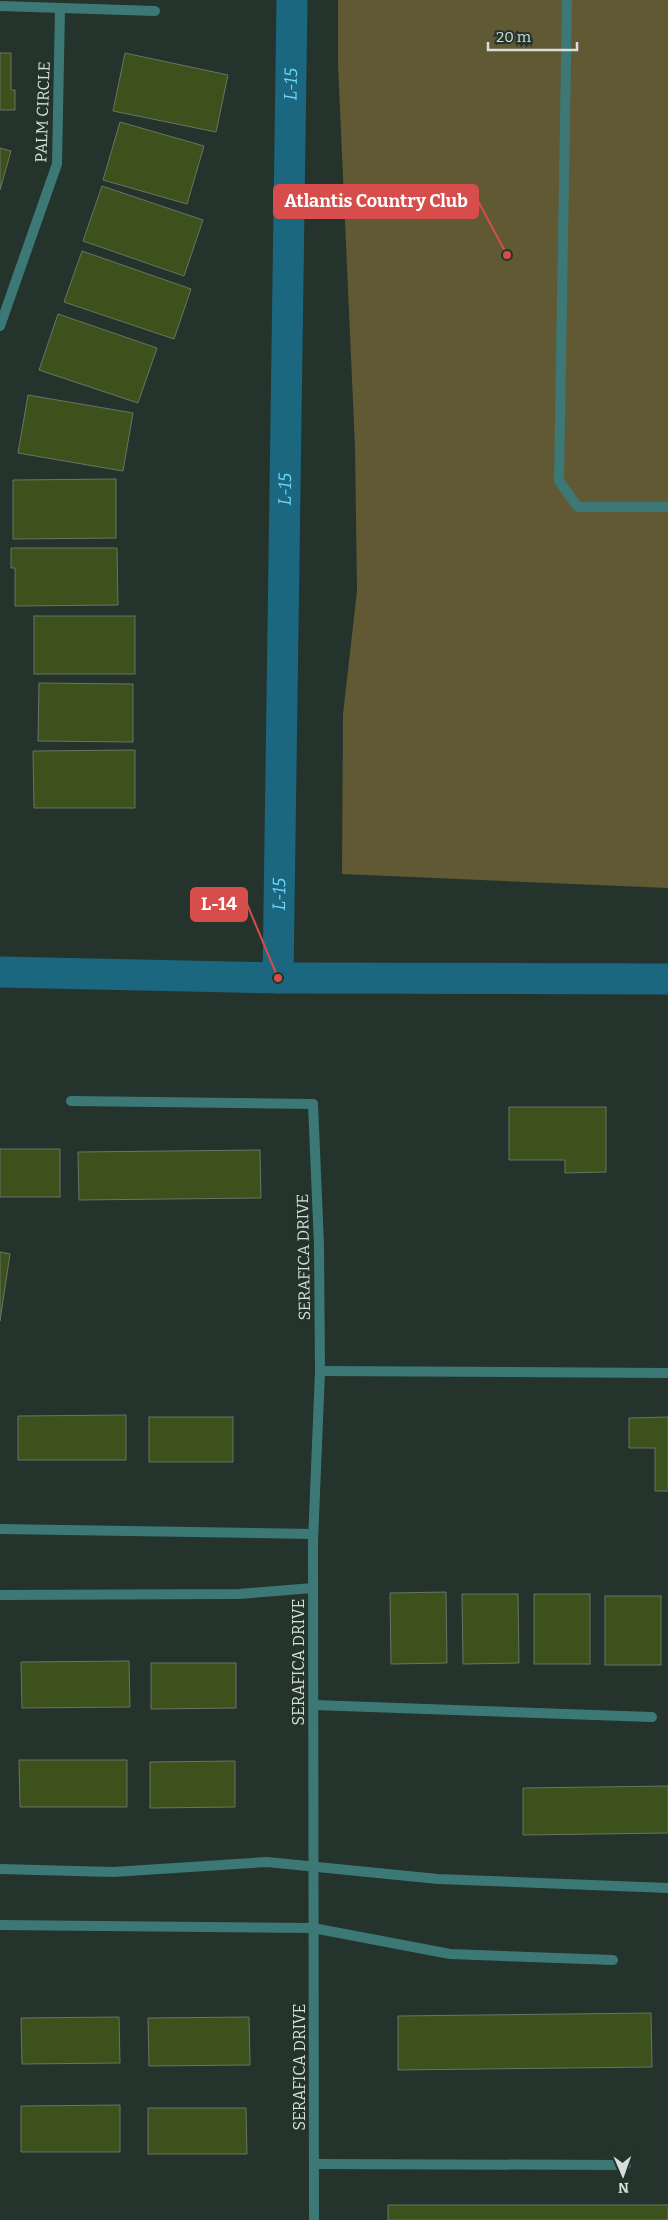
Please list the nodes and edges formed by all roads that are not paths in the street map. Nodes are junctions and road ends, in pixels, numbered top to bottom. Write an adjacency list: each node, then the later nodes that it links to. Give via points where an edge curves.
1 (568, 0): 6 (street, via 559,481 578,507)
2 (0, 6): 3 (street)
3 (60, 9): 4 (street); 5 (street, PALM CIRCLE, via 57,164)
4 (155, 12)
5 (0, 326)
6 (668, 507)
7 (71, 1101): 8 (street, SERAFICA DRIVE, via 313,1104)
8 (320, 1371): 9 (street); 11 (street, SERAFICA DRIVE)
9 (668, 1373)
10 (0, 1529): 11 (street)
11 (313, 1534): 12 (street, SERAFICA DRIVE)
12 (313, 1588): 13 (street, via 239,1594); 14 (street, SERAFICA DRIVE)
13 (0, 1596)
14 (314, 1704): 15 (street); 16 (street, SERAFICA DRIVE)
15 (652, 1717)
16 (313, 1866): 17 (street, via 267,1862 113,1872); 18 (street, via 438,1879); 20 (street, SERAFICA DRIVE)
17 (0, 1869)
18 (668, 1888)
19 (0, 1925): 20 (street)
20 (313, 1928): 21 (street, via 450,1954); 22 (street, SERAFICA DRIVE)
21 (613, 1960)
22 (314, 2164): 23 (street); 24 (street, SERAFICA DRIVE)
23 (626, 2165)
24 (314, 2220)

